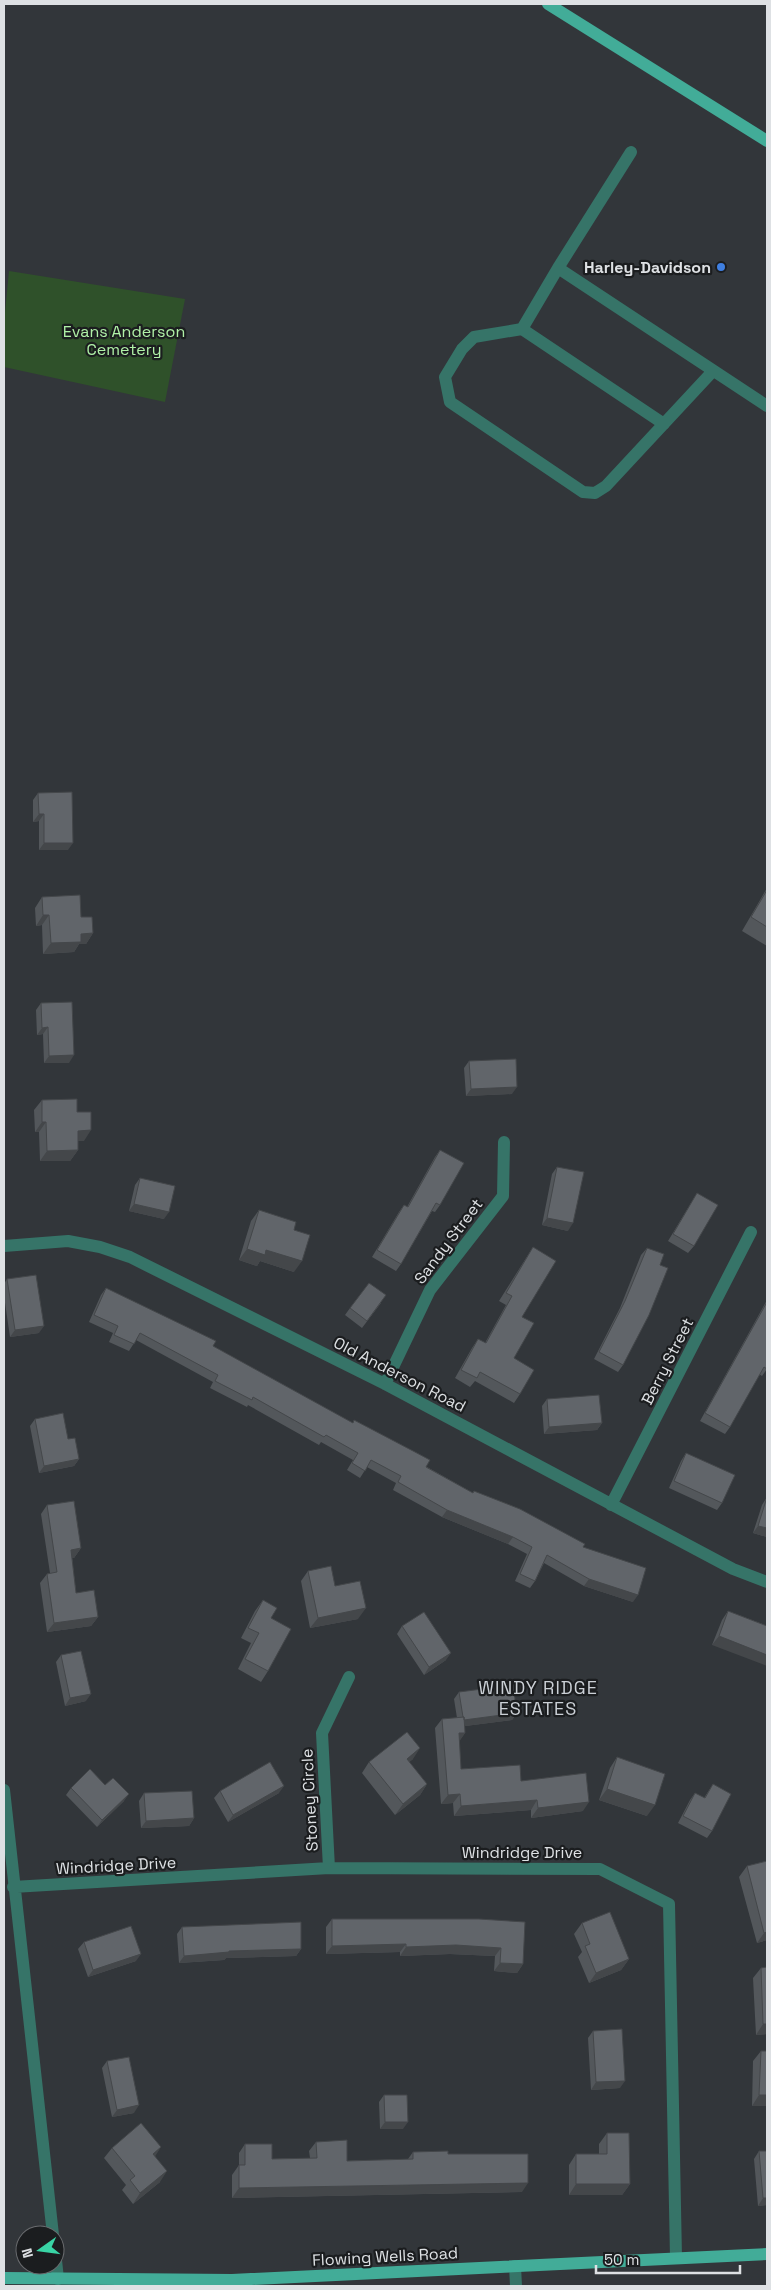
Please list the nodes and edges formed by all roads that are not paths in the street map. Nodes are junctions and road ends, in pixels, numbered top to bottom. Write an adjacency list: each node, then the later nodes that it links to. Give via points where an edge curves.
1 (552, 5): 2 (main road)
2 (767, 141)
3 (631, 152): 4 (street)
4 (558, 268): 5 (street); 6 (street)
5 (522, 329): 8 (street); 8 (street, via 474,337 462,349 445,377 450,402 583,492 595,493 606,486)
6 (714, 371): 7 (street); 8 (street)
7 (767, 406)
8 (664, 424)
9 (504, 1142): 12 (street, Sandy Street, via 503,1196 430,1290)
10 (752, 1232): 13 (street, Berry Street)
11 (4, 1246): 12 (street, Old Anderson Road, via 68,1241 130,1257)
12 (385, 1384): 13 (street, Old Anderson Road)
13 (610, 1505): 14 (street, Old Anderson Road, via 733,1569)
14 (767, 1582)
15 (349, 1677): 17 (street, Stoney Circle, via 322,1733)
16 (4, 1790): 18 (street)
17 (329, 1868): 18 (street, Windridge Drive); 21 (street, Windridge Drive, via 600,1869 669,1904)
18 (13, 1887): 19 (street)
19 (52, 2225)
20 (767, 2254): 21 (main road, Flowing Wells Road)
21 (676, 2258): 22 (main road, Flowing Wells Road)
22 (515, 2266): 26 (main road, Flowing Wells Road); 27 (street)
23 (58, 2275): 25 (street)
24 (4, 2278): 25 (main road, Flowing Wells Road)
25 (58, 2279): 26 (main road, Flowing Wells Road)
26 (232, 2283)
27 (516, 2286)

